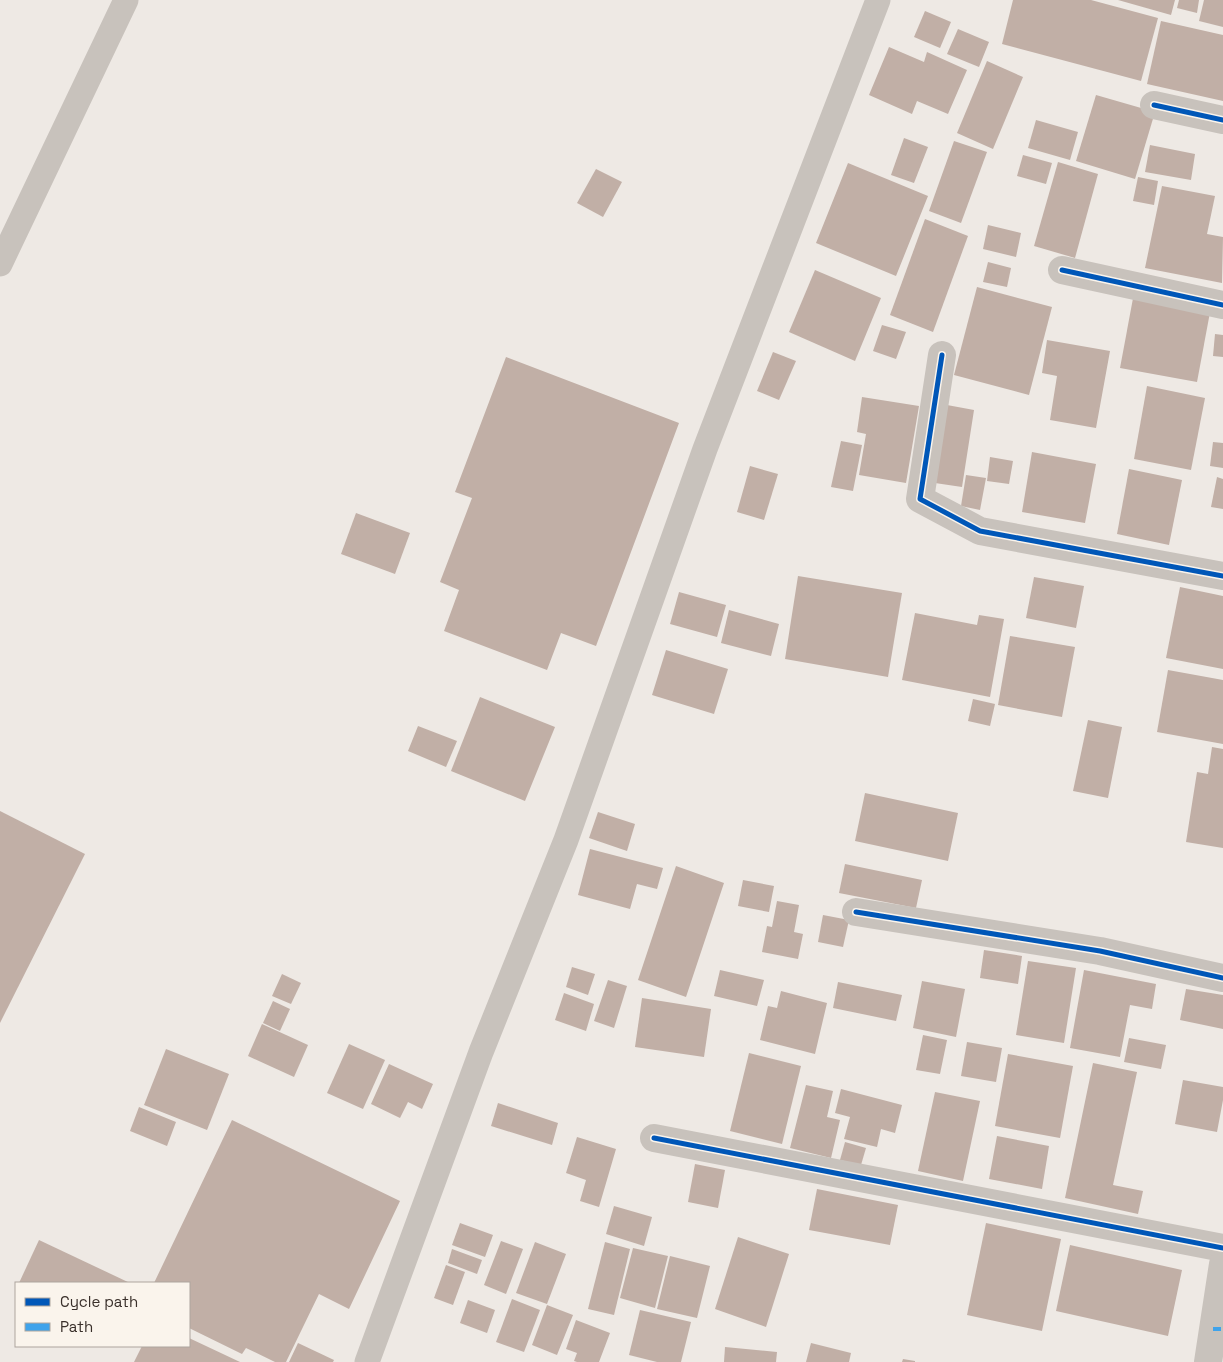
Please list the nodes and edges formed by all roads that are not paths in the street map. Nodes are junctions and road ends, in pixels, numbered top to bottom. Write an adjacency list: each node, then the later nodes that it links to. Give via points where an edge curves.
1 (126, 0): 5 (lane)
2 (878, 0): 15 (lane, via 705,449 566,840 481,1052)
3 (1154, 106): 4 (street)
4 (1223, 120)
5 (0, 264)
6 (1062, 270): 7 (street)
7 (1223, 305)
8 (942, 355): 9 (street, via 920,499 980,531)
9 (1223, 576)
10 (856, 912): 11 (street, via 1100,951)
11 (1223, 978)
12 (654, 1138): 13 (street)
13 (1223, 1248)
14 (1223, 1264): 16 (street)
15 (367, 1362)
16 (1208, 1362)

